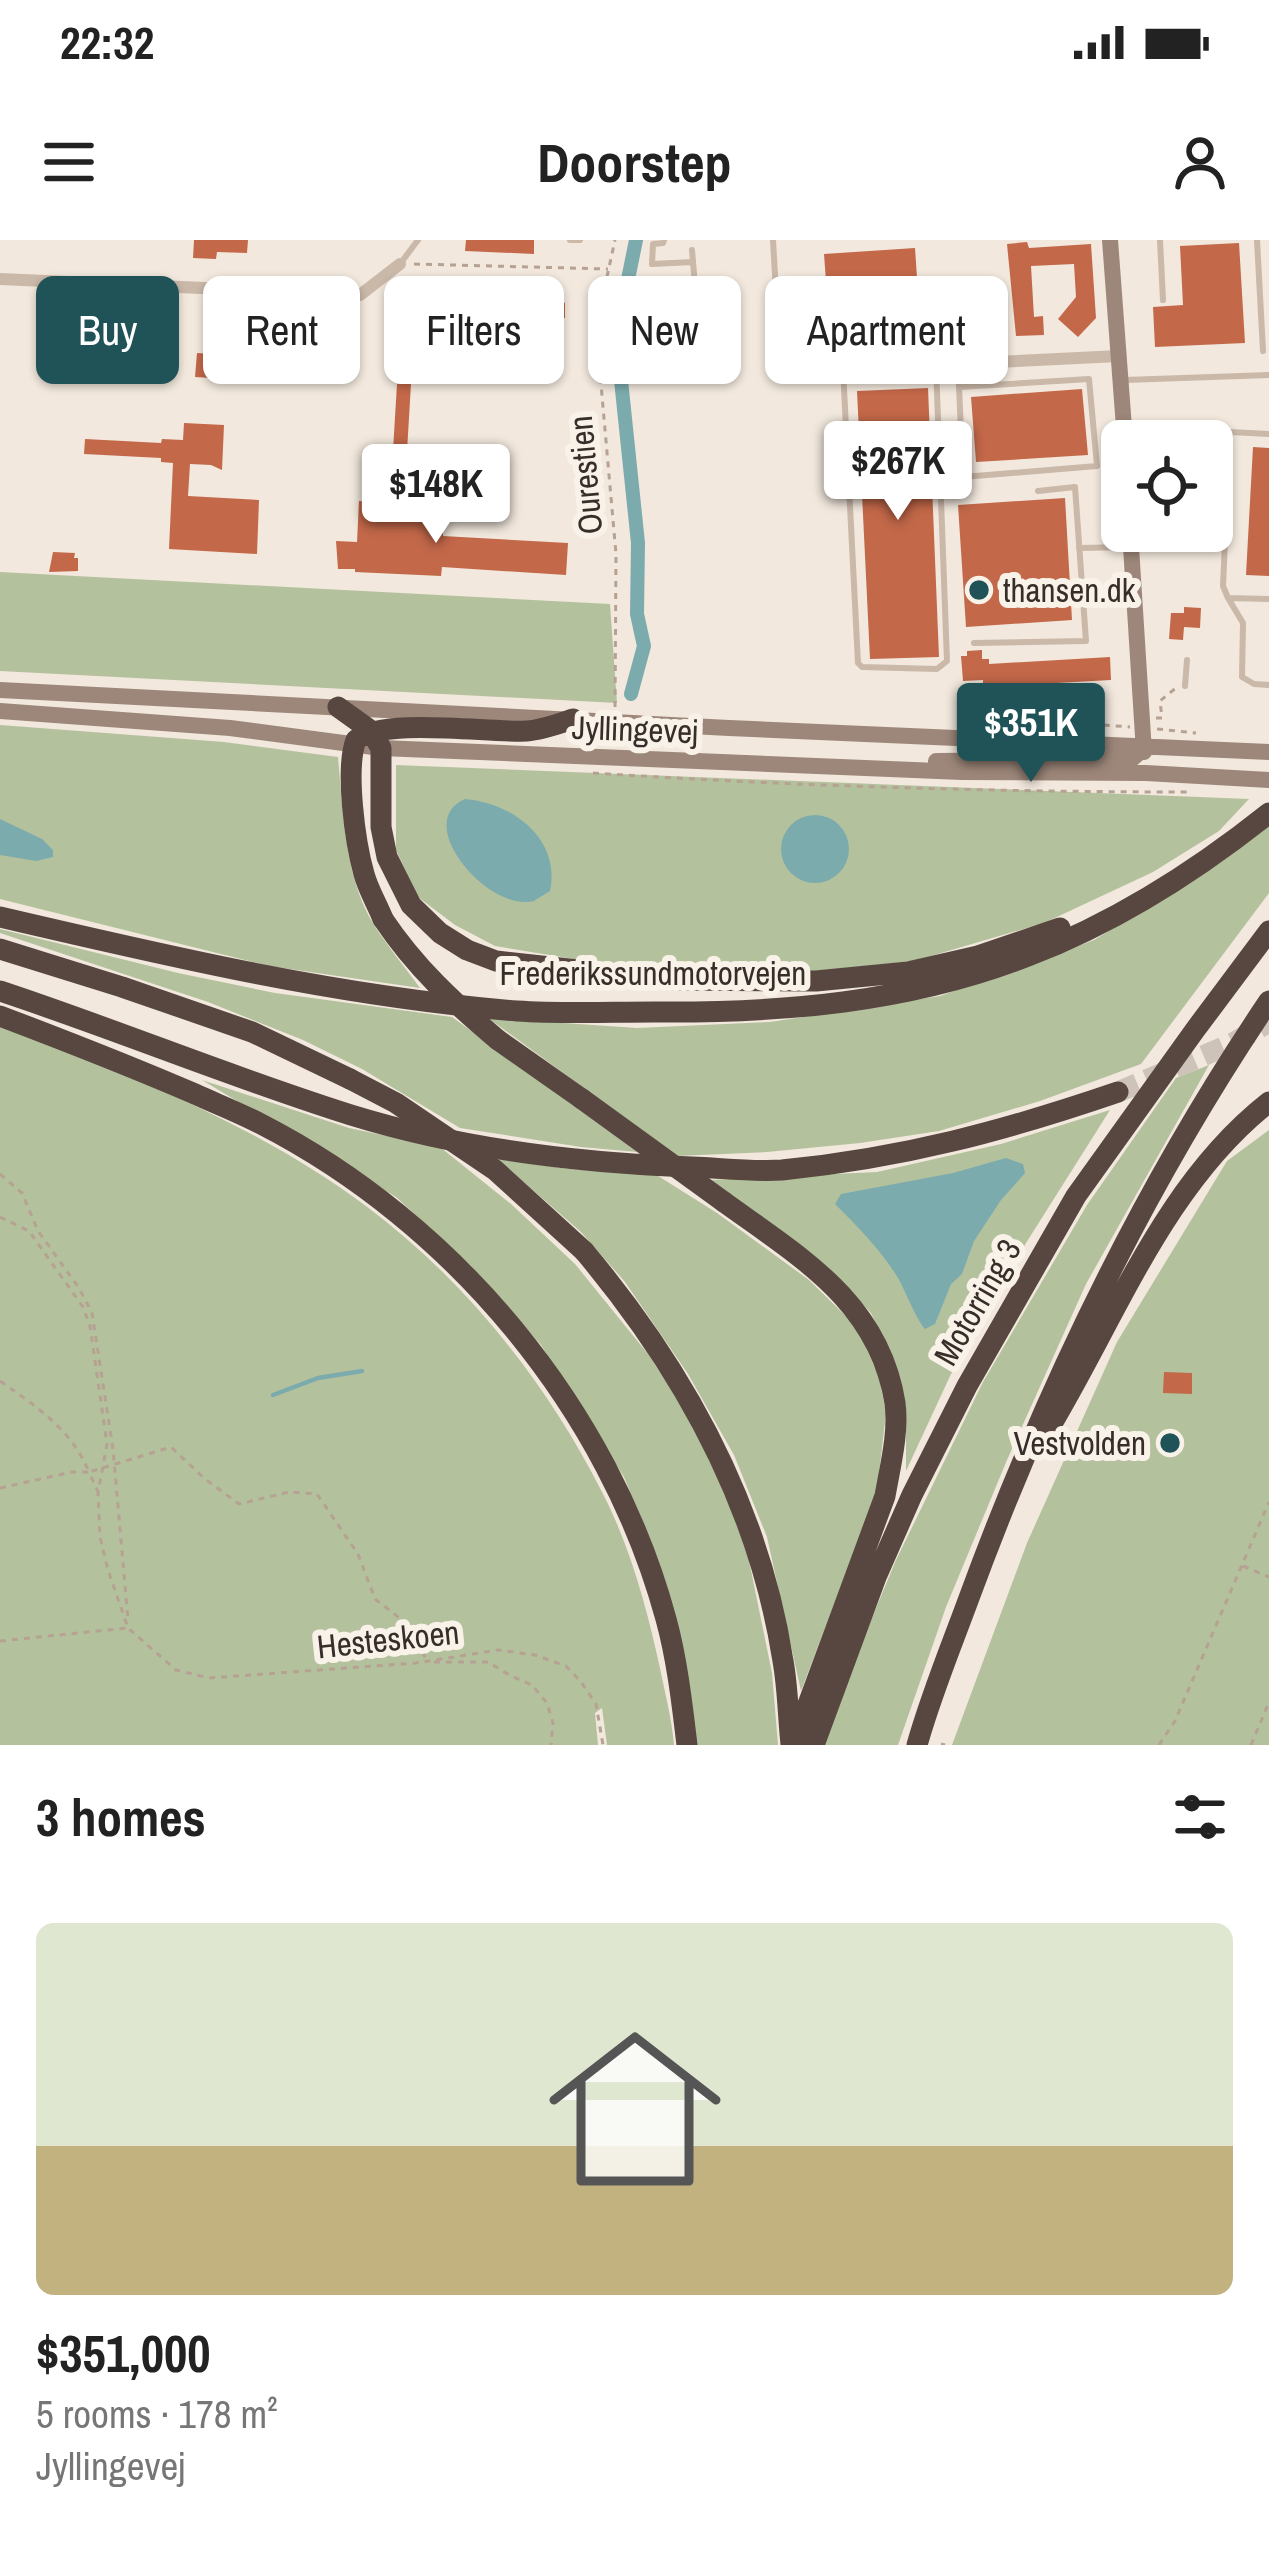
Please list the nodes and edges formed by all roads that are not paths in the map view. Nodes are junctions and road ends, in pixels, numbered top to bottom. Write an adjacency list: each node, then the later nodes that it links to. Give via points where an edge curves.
1 (418, 240): 11 (lane)
2 (570, 240): 3 (lane)
3 (580, 240)
4 (664, 240): 10 (lane, via 652,244 652,264)
5 (772, 240): 13 (lane)
6 (1110, 240): 17 (street)
7 (1160, 240): 15 (lane)
8 (1257, 240): 16 (lane)
9 (692, 250): 10 (lane)
10 (694, 262): 12 (lane)
11 (400, 264): 14 (street, via 360,296)
12 (695, 276)
13 (774, 276)
14 (0, 279)
15 (1163, 300)
16 (1264, 351)
17 (1119, 356): 18 (street); 20 (street)
18 (1008, 362)
19 (1269, 375): 20 (lane)
20 (1121, 380): 25 (street)
21 (844, 384): 22 (lane, via 858,663 937,669 947,661)
22 (937, 384)
23 (959, 384): 24 (lane)
24 (959, 387): 24 (lane, via 963,477 1097,466 1089,379)
25 (1124, 420)
26 (1233, 432): 27 (lane)
27 (1269, 434)
28 (1038, 491): 30 (lane, via 1075,487)
29 (1101, 544): 30 (lane)
30 (1079, 548): 35 (lane, via 1086,641)
31 (1132, 552): 44 (street)
32 (1225, 552): 33 (lane)
33 (1228, 598): 34 (lane); 37 (lane, via 1243,623 1242,677)
34 (1269, 599)
35 (974, 643)
36 (1187, 660): 38 (lane)
37 (1269, 685)
38 (1185, 686)
39 (0, 690): 40 (street, Jyllingevej)
40 (338, 707): 42 (street, Jyllingevej); 43 (highway)
41 (0, 711): 43 (street, Jyllingevej)
42 (573, 719): 43 (highway, via 531,731 410,728); 44 (street, Jyllingevej)
43 (368, 741): 46 (street, Jyllingevej); 50 (highway, via 387,857 411,905 440,933 496,961 739,982 908,972 1048,933); 61 (highway, bridge, via 353,818 364,876 403,950 498,1040 817,1270 863,1319 881,1357 895,1405 885,1496)
44 (1143, 745): 45 (street, Jyllingevej); 46 (street, via 1132,759 926,761); 47 (street)
45 (1269, 752)
46 (878, 769): 47 (street, Jyllingevej)
47 (1146, 773): 48 (street, Jyllingevej)
48 (1269, 780)
49 (1269, 813): 50 (highway, Frederikssundmotorvejen)
50 (1183, 877): 51 (highway, Frederikssundmotorvejen, via 1080,934 969,976 875,998 726,1012 520,1011 372,994)
51 (0, 917)
52 (1269, 931): 62 (highway, Motorring 3, via 1076,1196 967,1386 876,1577)
53 (0, 950): 61 (highway, bridge, via 252,1032 350,1079 495,1170 584,1251 655,1343 731,1480 783,1661)
54 (0, 992): 57 (highway, via 356,1117 484,1147 616,1164 776,1170 866,1160 946,1145)
55 (1269, 1001): 59 (highway, via 1134,1226)
56 (0, 1016): 60 (highway, via 262,1124 396,1212 472,1281 536,1356 611,1479 667,1622)
57 (1118, 1092)
58 (1269, 1102): 59 (highway, via 1190,1184)
59 (1004, 1504): 63 (highway)
60 (687, 1745)
61 (792, 1745)
62 (814, 1745)
63 (916, 1745)

